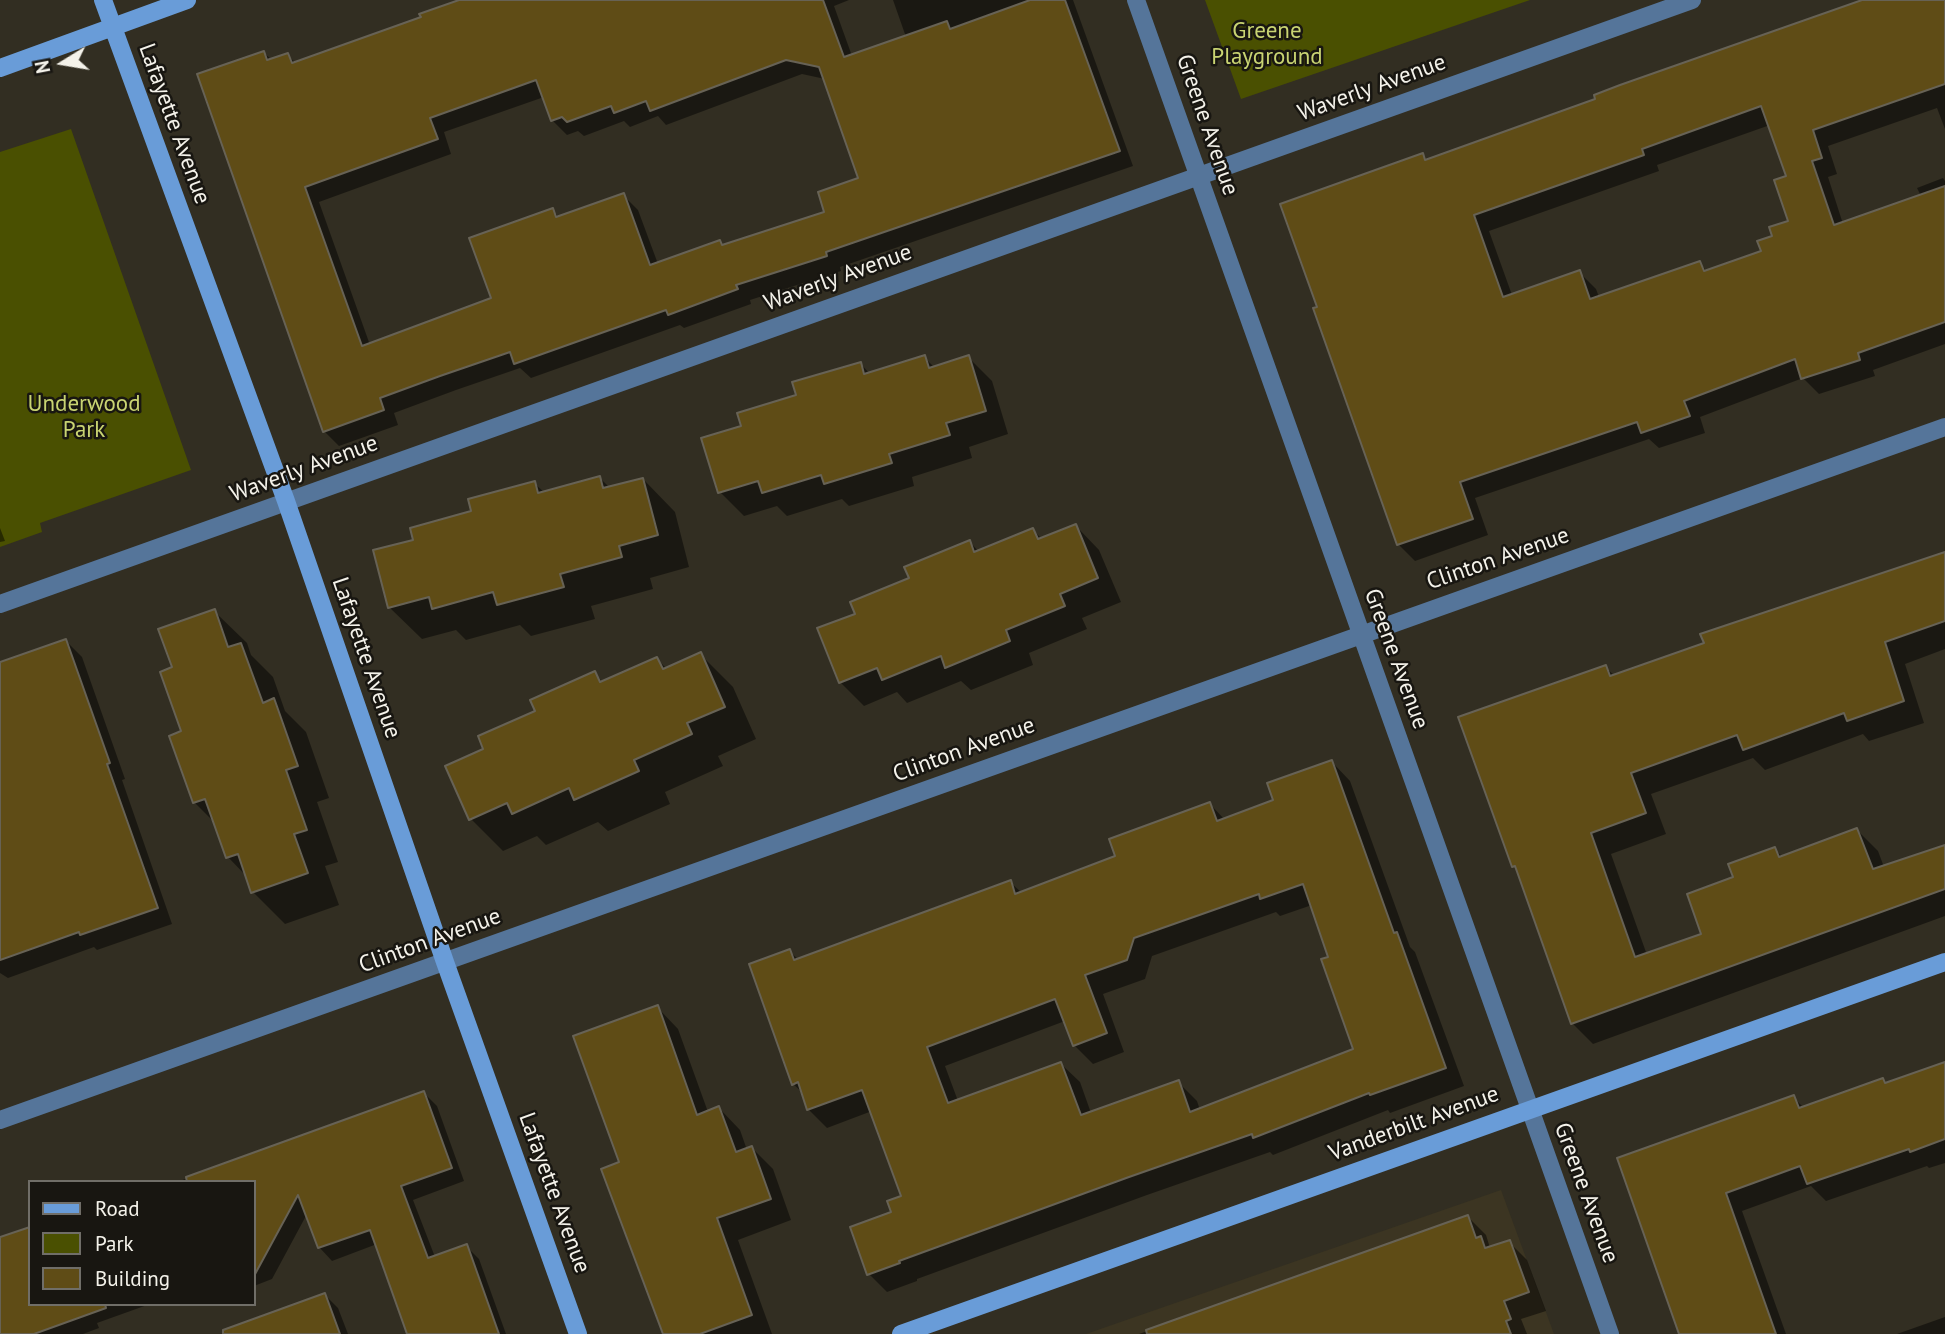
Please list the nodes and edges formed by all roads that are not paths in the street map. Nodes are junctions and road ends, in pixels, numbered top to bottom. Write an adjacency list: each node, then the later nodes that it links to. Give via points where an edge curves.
1 (103, 0): 5 (main road, Lafayette Avenue)
2 (187, 0): 5 (main road)
3 (1136, 0): 7 (street, Greene Avenue)
4 (1692, 0): 7 (street, Waverly Avenue)
5 (113, 27): 6 (main road); 9 (main road, Lafayette Avenue)
6 (0, 68)
7 (1199, 176): 9 (street, Waverly Avenue); 11 (street, Greene Avenue)
8 (1945, 427): 11 (street, Clinton Avenue)
9 (286, 501): 10 (street, Waverly Avenue); 13 (main road, Lafayette Avenue)
10 (0, 604)
11 (1361, 634): 13 (street, Clinton Avenue); 14 (street, Greene Avenue)
12 (1945, 961): 14 (main road, Vanderbilt Avenue)
13 (445, 962): 15 (street, Clinton Avenue); 16 (main road, Lafayette Avenue)
14 (1530, 1109): 17 (main road, Vanderbilt Avenue); 18 (street, Greene Avenue)
15 (0, 1120)
16 (578, 1334)
17 (901, 1334)
18 (1610, 1334)

